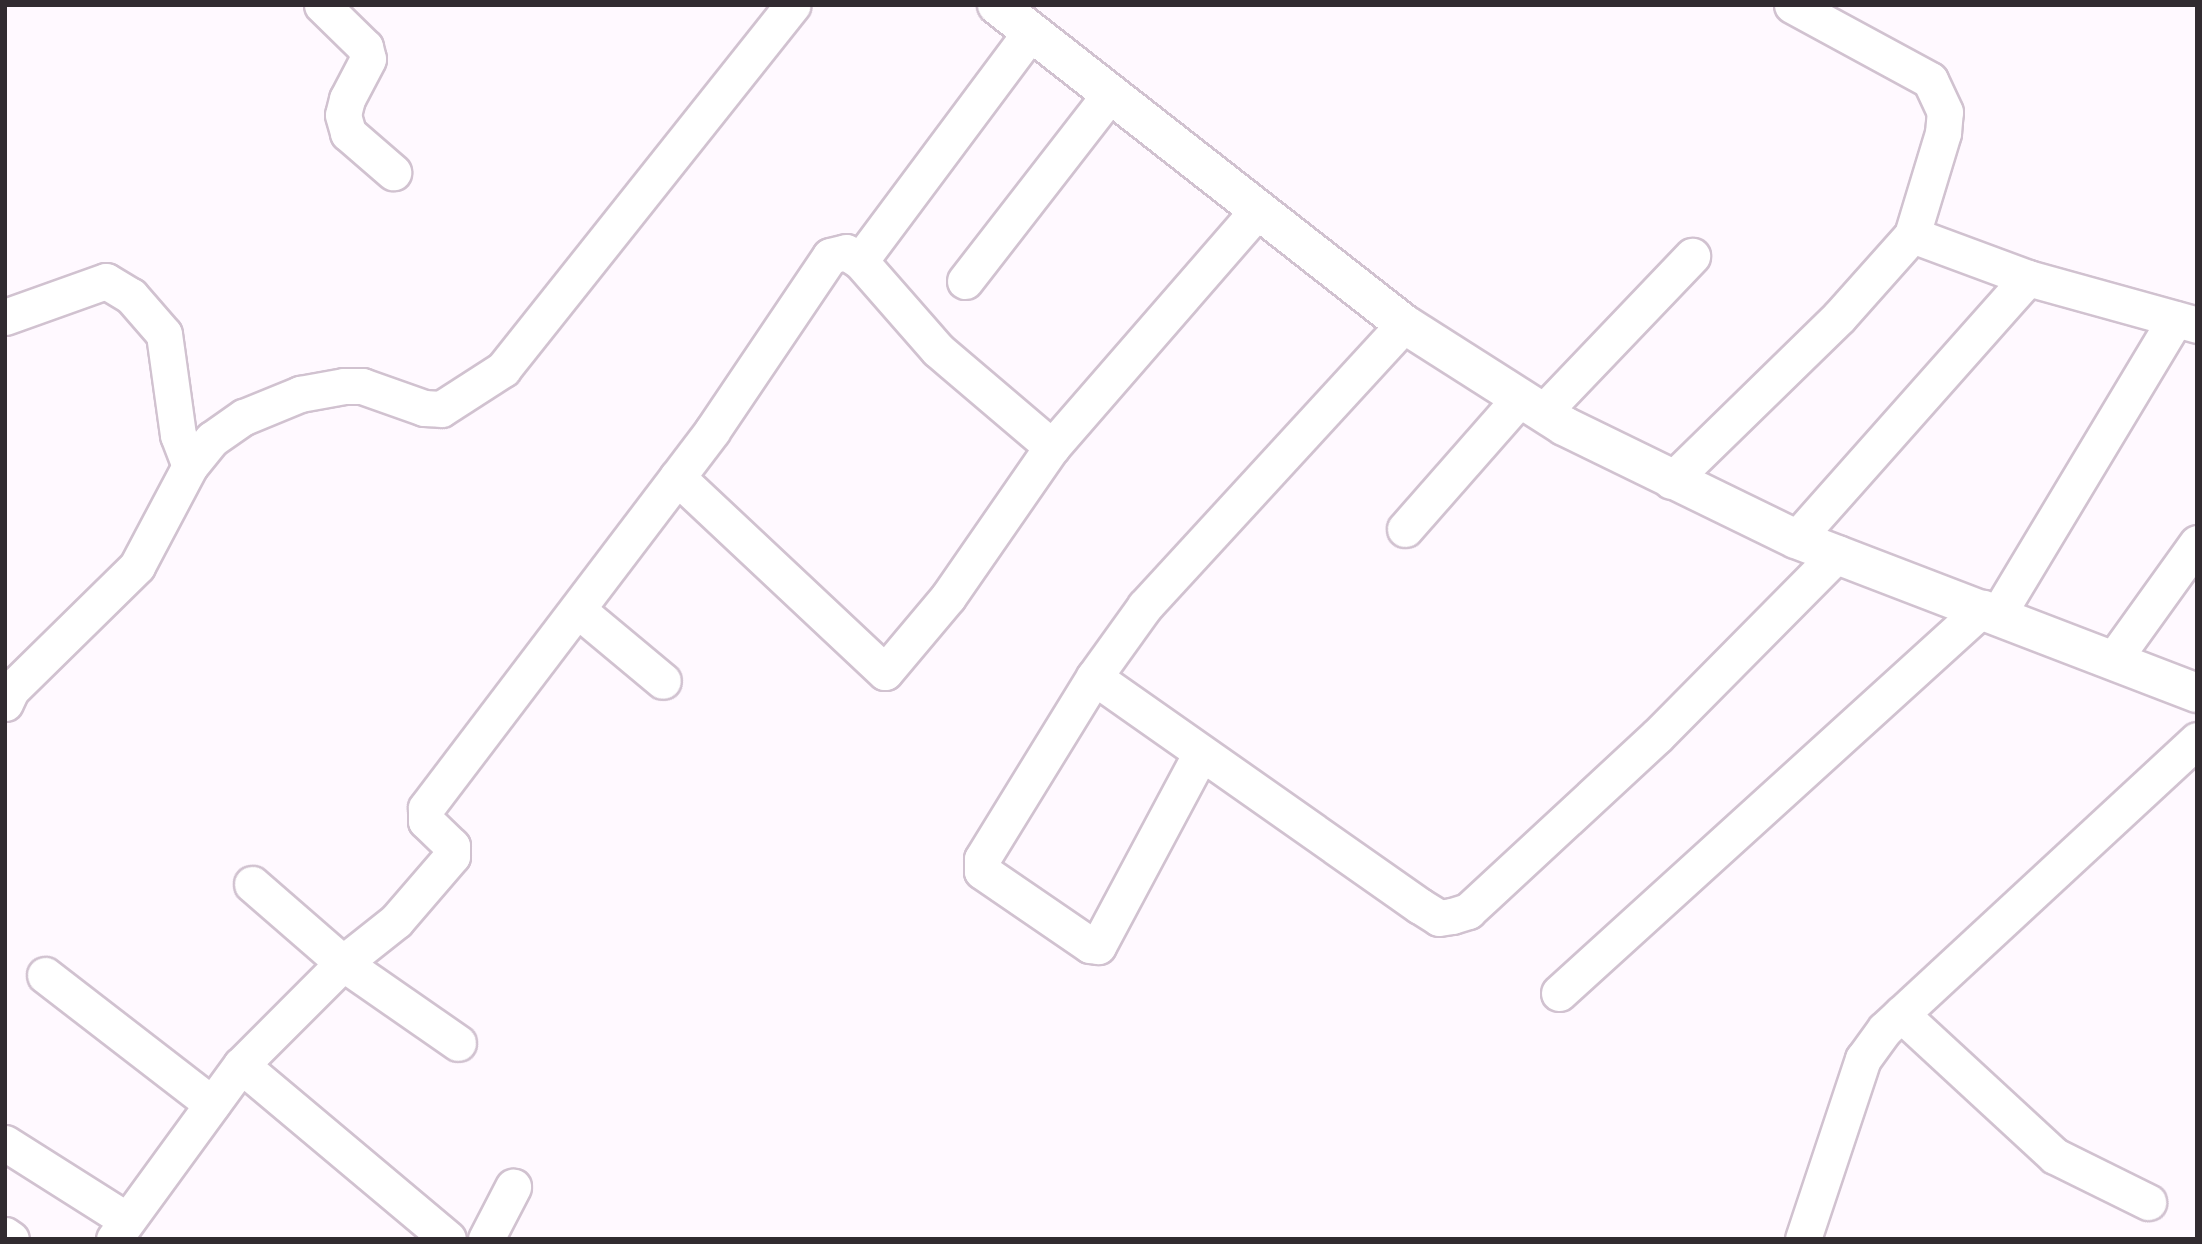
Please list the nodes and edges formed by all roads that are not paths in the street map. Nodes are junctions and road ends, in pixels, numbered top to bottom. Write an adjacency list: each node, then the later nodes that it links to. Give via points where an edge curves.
1 (322, 5): 7 (street, via 365,47 368,59 347,99 343,116 348,133)
2 (793, 5): 19 (street, via 503,369 441,409 424,408 362,386 300,394 244,417 212,439)
3 (997, 5): 5 (street)
4 (1792, 5): 9 (street, via 1919,72 1941,96 1943,133)
5 (1031, 32): 6 (street); 11 (street)
6 (1110, 94): 8 (street); 13 (street)
7 (393, 172)
8 (1257, 211): 16 (street); 18 (street)
9 (1912, 234): 12 (street); 21 (street, via 1839,317)
10 (1692, 256): 17 (street)
11 (860, 261): 18 (street, via 938,350); 20 (street, via 841,251 822,264)
12 (2028, 278): 15 (street); 23 (street)
13 (965, 281)
14 (5, 317): 19 (street, via 106,281 131,296 164,334 178,435)
15 (2186, 322): 27 (street)
16 (1404, 324): 17 (street); 29 (street, via 1145,606)
17 (1532, 405): 21 (street); 22 (street)
18 (1052, 447): 20 (street, via 956,585 885,672)
19 (191, 466): 31 (street, via 137,566)
20 (677, 477): 26 (street)
21 (1671, 481): 23 (street)
22 (1405, 529)
23 (1796, 539): 25 (street)
24 (2197, 543): 28 (street)
25 (1838, 553): 27 (street); 34 (street, via 1657,736 1468,911 1439,918)
26 (579, 611): 30 (street); 36 (street, via 426,808 426,821 452,846 452,856 396,921)
27 (1990, 611): 28 (street); 38 (street)
28 (2113, 660): 32 (street)
29 (1094, 677): 34 (street); 34 (street, via 982,859 982,871 994,883 1090,946 1098,946)
30 (663, 681)
31 (7, 692)
32 (2197, 693)
33 (2197, 740): 39 (street)
34 (1201, 752)
35 (252, 884): 36 (street)
36 (343, 963): 40 (street); 41 (street)
37 (45, 975): 42 (street)
38 (1559, 993)
39 (1901, 1014): 45 (street, via 2054,1156); 51 (street, via 1863,1059)
40 (458, 1044)
41 (241, 1065): 42 (street); 49 (street)
42 (212, 1104): 46 (street)
43 (5, 1143): 46 (street)
44 (513, 1187): 50 (street)
45 (2148, 1202)
46 (120, 1230)
47 (5, 1235): 48 (street)
48 (11, 1239)
49 (448, 1239)
50 (486, 1239)
51 (1803, 1239)

